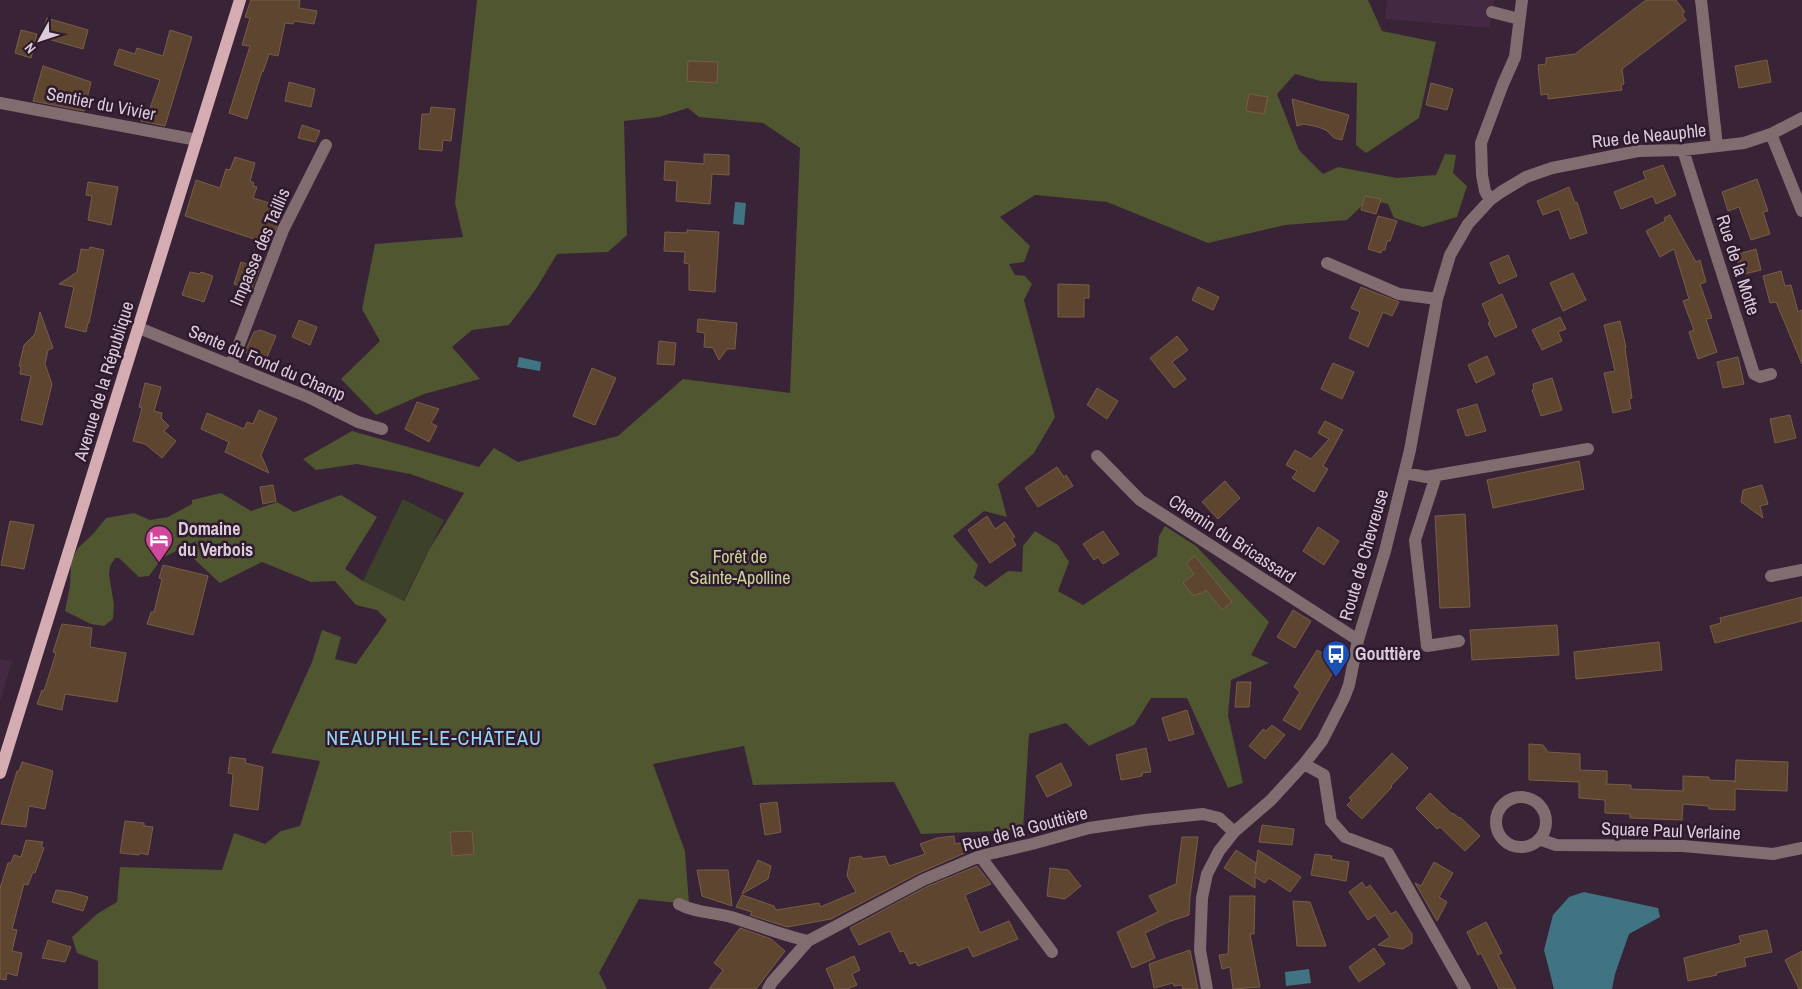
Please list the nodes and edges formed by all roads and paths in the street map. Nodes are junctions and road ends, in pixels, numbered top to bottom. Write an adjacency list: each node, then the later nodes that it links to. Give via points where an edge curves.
1 (240, 0): 9 (main road, Avenue de la République)
2 (1522, 0): 5 (street)
3 (1701, 0): 11 (street)
4 (1492, 12): 5 (street)
5 (1519, 19): 14 (street, via 1515,56 1481,143 1482,175)
6 (0, 103): 9 (street, Sentier du Vivier)
7 (1802, 118): 8 (street, Rue de Neauphle)
8 (1771, 134): 11 (street, Rue de Neauphle, via 1744,143); 15 (street)
9 (197, 140): 18 (main road, Avenue de la République)
10 (326, 144): 19 (street, Impasse des Taillis, via 283,230)
11 (1717, 146): 12 (street, Rue de Neauphle)
12 (1683, 150): 13 (street, Rue de Neauphle, via 1638,151 1552,168); 20 (street, Rue de la Motte, via 1754,374 1760,377)
13 (1501, 192): 14 (street, Route de Chevreuse)
14 (1490, 200): 17 (street, Route de Chevreuse, via 1468,224 1450,254)
15 (1802, 211)
16 (1327, 263): 17 (street, via 1399,294)
17 (1437, 299): 24 (street, Route de Chevreuse)
18 (139, 328): 19 (street, Sente du Fond du Champ); 31 (main road, Avenue de la République)
19 (231, 365): 21 (street, Sente du Fond du Champ, via 358,422)
20 (1770, 374)
21 (382, 429)
22 (1588, 449): 25 (street)
23 (1097, 456): 28 (street, Chemin du Bricassard, via 1140,500)
24 (1404, 473): 25 (street); 28 (street, Route de Chevreuse)
25 (1436, 476): 29 (street, via 1416,540 1427,646)
26 (1802, 570): 27 (street)
27 (1771, 576)
28 (1358, 640): 30 (street, Route de Chevreuse, via 1344,698 1322,741)
29 (1459, 641)
30 (1304, 764): 32 (street, Route de Chevreuse); 41 (street, via 1324,775 1331,821 1345,837 1388,853)
31 (0, 773)
32 (1234, 832): 35 (street, Rue de la Gouttière, via 1219,818 1203,814 1089,828); 40 (street, Route de Chevreuse, via 1207,874 1202,898 1200,950)
33 (1539, 839): 33 (street, via 1544,833 1546,817 1538,802 1523,796 1507,800 1500,806 1495,822 1501,838 1508,844 1524,847); 34 (street, Square Paul Verlaine, via 1556,845 1683,846 1773,854)
34 (1802, 848)
35 (980, 856): 37 (street, Rue de la Gouttière, via 923,880); 38 (street)
36 (679, 904): 37 (street, via 690,910 729,916 783,936)
37 (808, 941): 39 (street, Rue de la Gouttière)
38 (1052, 952)
39 (768, 989)
40 (1207, 989)
41 (1465, 989)

